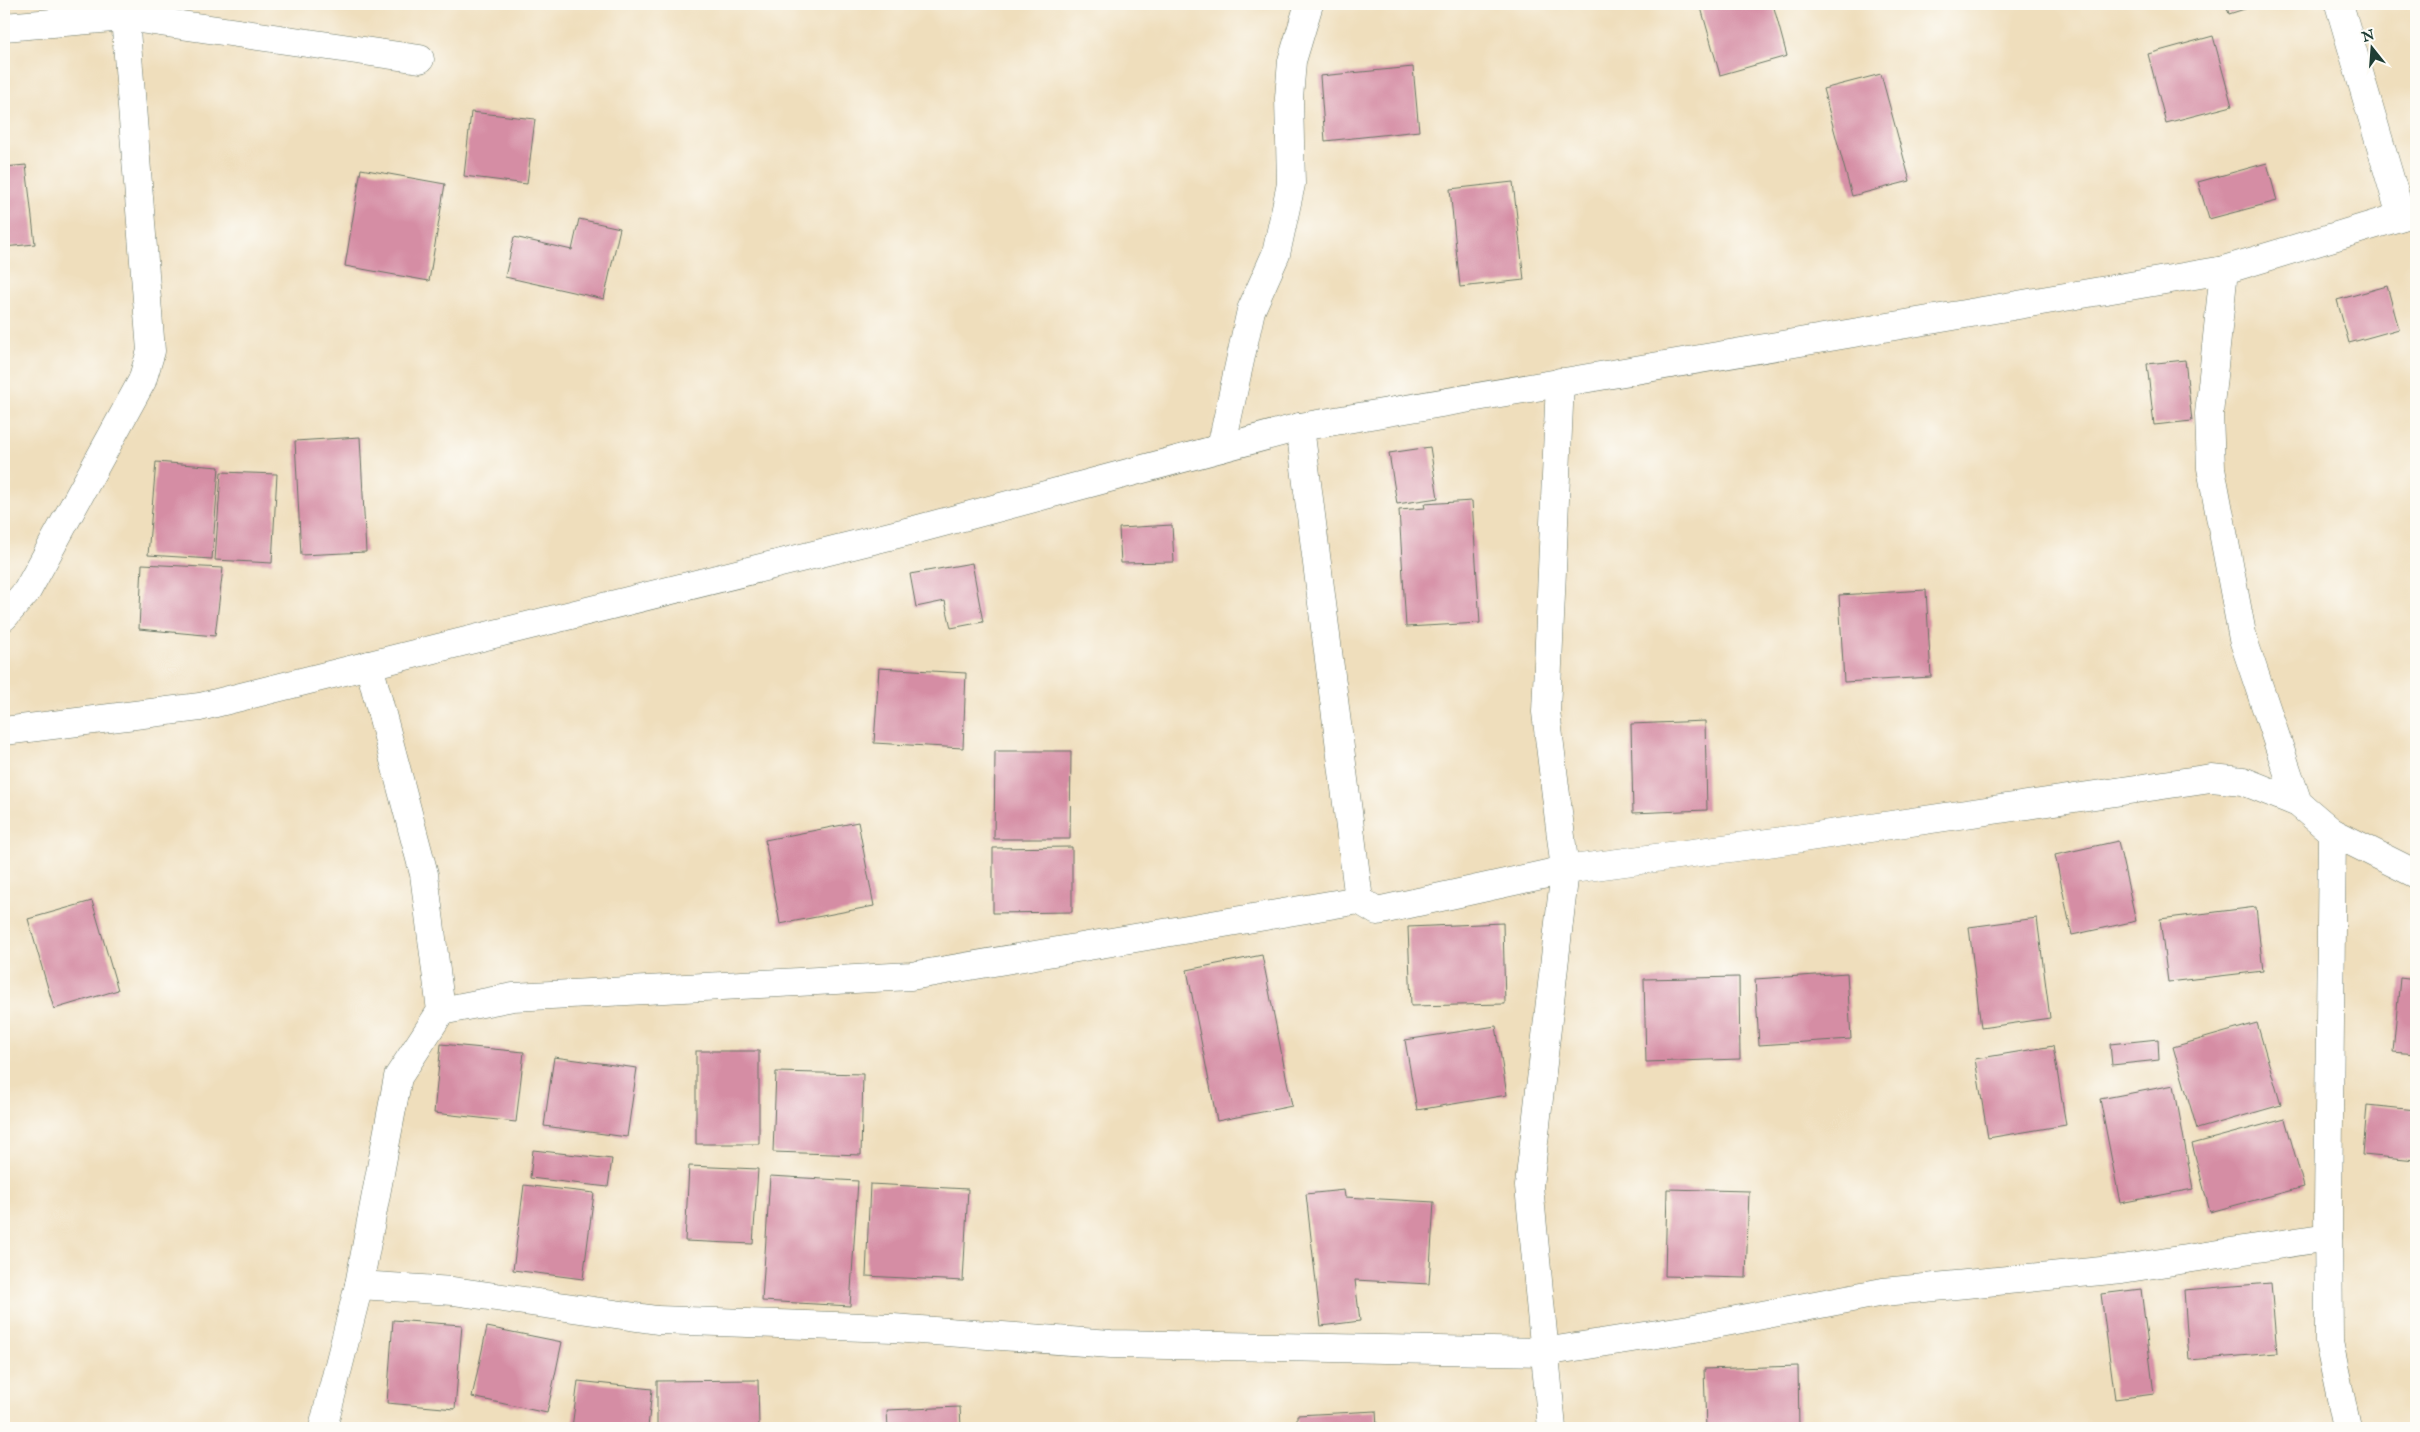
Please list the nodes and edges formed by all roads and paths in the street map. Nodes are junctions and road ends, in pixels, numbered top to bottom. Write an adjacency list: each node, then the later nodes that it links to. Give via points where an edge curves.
1 (1309, 4): 10 (street, via 1292,61 1289,98 1291,184 1276,254 1251,310)
2 (2339, 4): 6 (street)
3 (125, 17): 4 (street); 5 (street); 11 (street, via 151,351 142,381 28,591)
4 (4, 27)
5 (420, 59)
6 (2409, 214): 7 (street)
7 (2224, 270): 8 (street); 14 (street, via 2209,414 2212,468 2243,638)
8 (1560, 382): 9 (street); 16 (street, via 1546,712)
9 (1300, 427): 10 (street); 18 (street)
10 (1221, 448): 12 (street, via 918,529)
11 (4, 617)
12 (369, 665): 13 (street, via 200,707); 19 (street, via 424,874)
13 (4, 731)
14 (2298, 803): 15 (street); 16 (street, via 2243,781 2212,778)
15 (2332, 832): 17 (street); 20 (street)
16 (1565, 870): 18 (street, via 1377,911); 22 (street, via 1529,1186)
17 (2416, 874)
18 (1359, 900): 19 (street, via 911,976 513,997)
19 (441, 1011): 21 (street, via 398,1078)
20 (2328, 1237): 22 (street, via 2122,1269 1883,1292 1689,1329); 25 (street, via 2329,1342)
21 (359, 1285): 22 (street, via 453,1291 656,1320 893,1328 1111,1344); 23 (street)
22 (1544, 1352): 24 (street)
23 (323, 1428)
24 (1552, 1428)
25 (2347, 1428)

